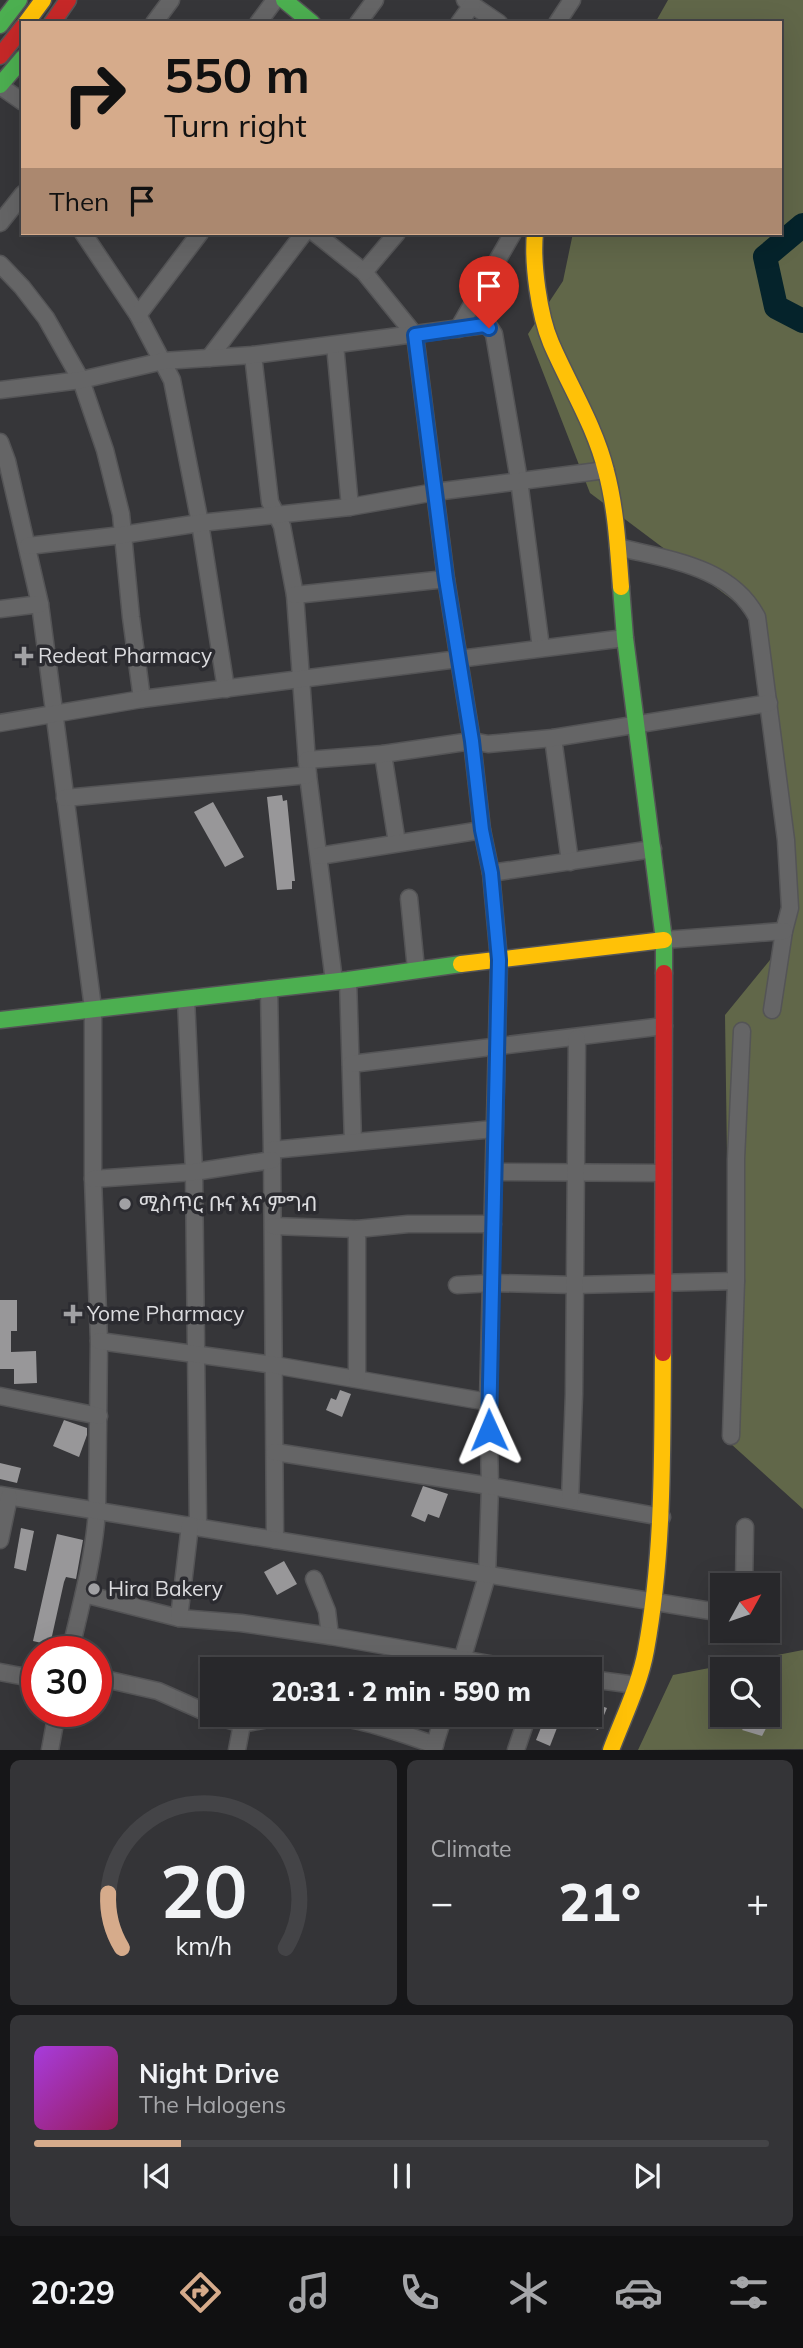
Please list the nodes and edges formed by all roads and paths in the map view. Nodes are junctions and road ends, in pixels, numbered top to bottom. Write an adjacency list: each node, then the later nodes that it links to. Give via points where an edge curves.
1 (19, 0): 19 (main road)
2 (43, 0): 10 (main road)
3 (68, 0): 11 (main road)
4 (171, 0): 12 (street)
5 (275, 0): 13 (street)
6 (284, 0): 14 (main road)
7 (375, 0): 15 (street)
8 (572, 0): 18 (street)
9 (469, 3): 16 (street); 17 (street)
10 (27, 21)
11 (53, 21)
12 (155, 21)
13 (259, 21)
14 (310, 21)
15 (359, 21)
16 (460, 21)
17 (496, 21)
18 (558, 21)
19 (0, 25)
20 (21, 29): 21 (main road)
21 (0, 56)
22 (21, 60): 23 (main road)
23 (0, 86): 24 (street)
24 (21, 101)
25 (21, 197): 26 (street)
26 (0, 223)
27 (88, 235): 36 (street)
28 (198, 235): 36 (street)
29 (302, 235): 41 (street)
30 (318, 235): 35 (street)
31 (395, 235): 35 (street)
32 (512, 235): 37 (street)
33 (535, 235): 46 (main road, via 538,290 550,341)
34 (0, 264): 43 (street, via 46,318)
35 (364, 272): 38 (street)
36 (138, 315): 42 (street)
37 (458, 329): 38 (street); 47 (street, via 484,325 494,334)
38 (415, 335): 39 (street); 48 (street)
39 (335, 345): 40 (street); 49 (street)
40 (253, 355): 41 (street); 50 (street)
41 (209, 358): 42 (street)
42 (163, 361): 43 (street); 51 (street, via 172,380)
43 (81, 380): 44 (street); 52 (street, via 105,450)
44 (0, 390)
45 (0, 442): 53 (street)
46 (606, 470): 47 (street); 54 (main road)
47 (519, 480): 48 (street); 60 (street)
48 (435, 492): 49 (street); 55 (street)
49 (350, 507): 50 (street)
50 (275, 516): 51 (street); 56 (street, via 282,526)
51 (200, 523): 52 (street); 63 (street)
52 (122, 535): 53 (street); 64 (street)
53 (27, 546): 57 (street)
54 (618, 547): 59 (main road); 65 (street, via 700,568 735,588 749,602 757,617)
55 (446, 579): 56 (street); 61 (street)
56 (295, 595): 62 (street)
57 (40, 604): 58 (street); 66 (street)
58 (0, 609)
59 (625, 638): 60 (street); 68 (main road)
60 (541, 648): 61 (street)
61 (460, 658): 62 (street); 70 (street)
62 (301, 679): 63 (street); 72 (street)
63 (226, 689): 64 (street)
64 (142, 699): 66 (street)
65 (769, 703): 68 (street); 81 (street, via 786,840 790,908)
66 (54, 714): 67 (street); 73 (street)
67 (0, 723)
68 (636, 725): 69 (street); 76 (main road)
69 (553, 738): 70 (street, via 488,744); 78 (street)
70 (472, 741): 71 (street); 74 (street)
71 (383, 754): 72 (street); 75 (street)
72 (307, 767): 73 (street); 77 (street)
73 (65, 798): 88 (street)
74 (482, 830): 75 (street); 79 (street)
75 (397, 843): 77 (street)
76 (653, 849): 78 (street); 82 (main road)
77 (319, 856): 85 (street)
78 (570, 862): 79 (street)
79 (491, 873): 83 (street)
80 (409, 898): 84 (street)
81 (784, 931): 82 (street); 89 (street)
82 (664, 940): 83 (main road); 91 (main road)
83 (499, 960): 84 (main road); 94 (street)
84 (416, 969): 85 (main road)
85 (341, 980): 86 (main road); 95 (street)
86 (269, 989): 87 (main road); 98 (street)
87 (186, 999): 88 (main road); 99 (street)
88 (93, 1008): 90 (main road); 103 (street)
89 (772, 1010)
90 (0, 1020)
91 (664, 1026): 93 (street); 102 (main road)
92 (742, 1031): 107 (street)
93 (576, 1038): 94 (street); 101 (street)
94 (497, 1048): 95 (street); 96 (street)
95 (351, 1064): 97 (street)
96 (494, 1129): 97 (street); 100 (street)
97 (353, 1142): 98 (street)
98 (272, 1155): 99 (street); 105 (street)
99 (194, 1171): 103 (street); 113 (street)
100 (494, 1172): 101 (street); 104 (street)
101 (575, 1172): 102 (street); 111 (street)
102 (663, 1173): 108 (main road)
103 (93, 1179): 112 (street)
104 (493, 1224): 106 (street); 109 (street)
105 (273, 1226): 106 (street); 114 (street)
106 (357, 1229): 115 (street)
107 (736, 1281): 108 (street); 119 (street)
108 (662, 1282): 111 (street); 125 (main road)
109 (493, 1283): 110 (street); 111 (street); 117 (street)
110 (457, 1285)
111 (575, 1285): 123 (street)
112 (99, 1341): 113 (street); 118 (street)
113 (194, 1353): 114 (street); 126 (street)
114 (274, 1365): 115 (street); 120 (street)
115 (357, 1378): 117 (street)
116 (0, 1396): 118 (street)
117 (488, 1402): 121 (street)
118 (99, 1416): 124 (street)
119 (731, 1436)
120 (275, 1452): 121 (street); 129 (street)
121 (491, 1486): 123 (street); 131 (street)
122 (4, 1496): 124 (street); 128 (street)
123 (570, 1500): 125 (street)
124 (97, 1510): 126 (street); 133 (street)
125 (662, 1517): 134 (main road)
126 (194, 1525): 129 (street); 136 (street)
127 (745, 1527): 130 (street)
128 (0, 1540)
129 (275, 1540): 131 (street)
130 (744, 1573)
131 (487, 1576): 134 (street); 140 (street)
132 (314, 1579): 138 (street, via 327,1611)
133 (84, 1594): 136 (street); 137 (street)
134 (653, 1603): 135 (street); 145 (main road)
135 (710, 1611)
136 (179, 1618): 138 (street)
137 (74, 1636)
138 (330, 1636): 139 (street)
139 (428, 1657)
140 (462, 1657)
141 (0, 1672): 142 (street)
142 (21, 1676)
143 (112, 1681): 146 (street, via 158,1691)
144 (602, 1681): 145 (street)
145 (636, 1685): 156 (main road)
146 (200, 1710)
147 (55, 1727): 153 (street)
148 (241, 1727): 154 (street)
149 (379, 1727): 152 (street)
150 (440, 1727): 152 (street)
151 (524, 1727): 155 (street)
152 (434, 1747)
153 (52, 1749)
154 (237, 1749)
155 (516, 1749)
156 (611, 1749)

